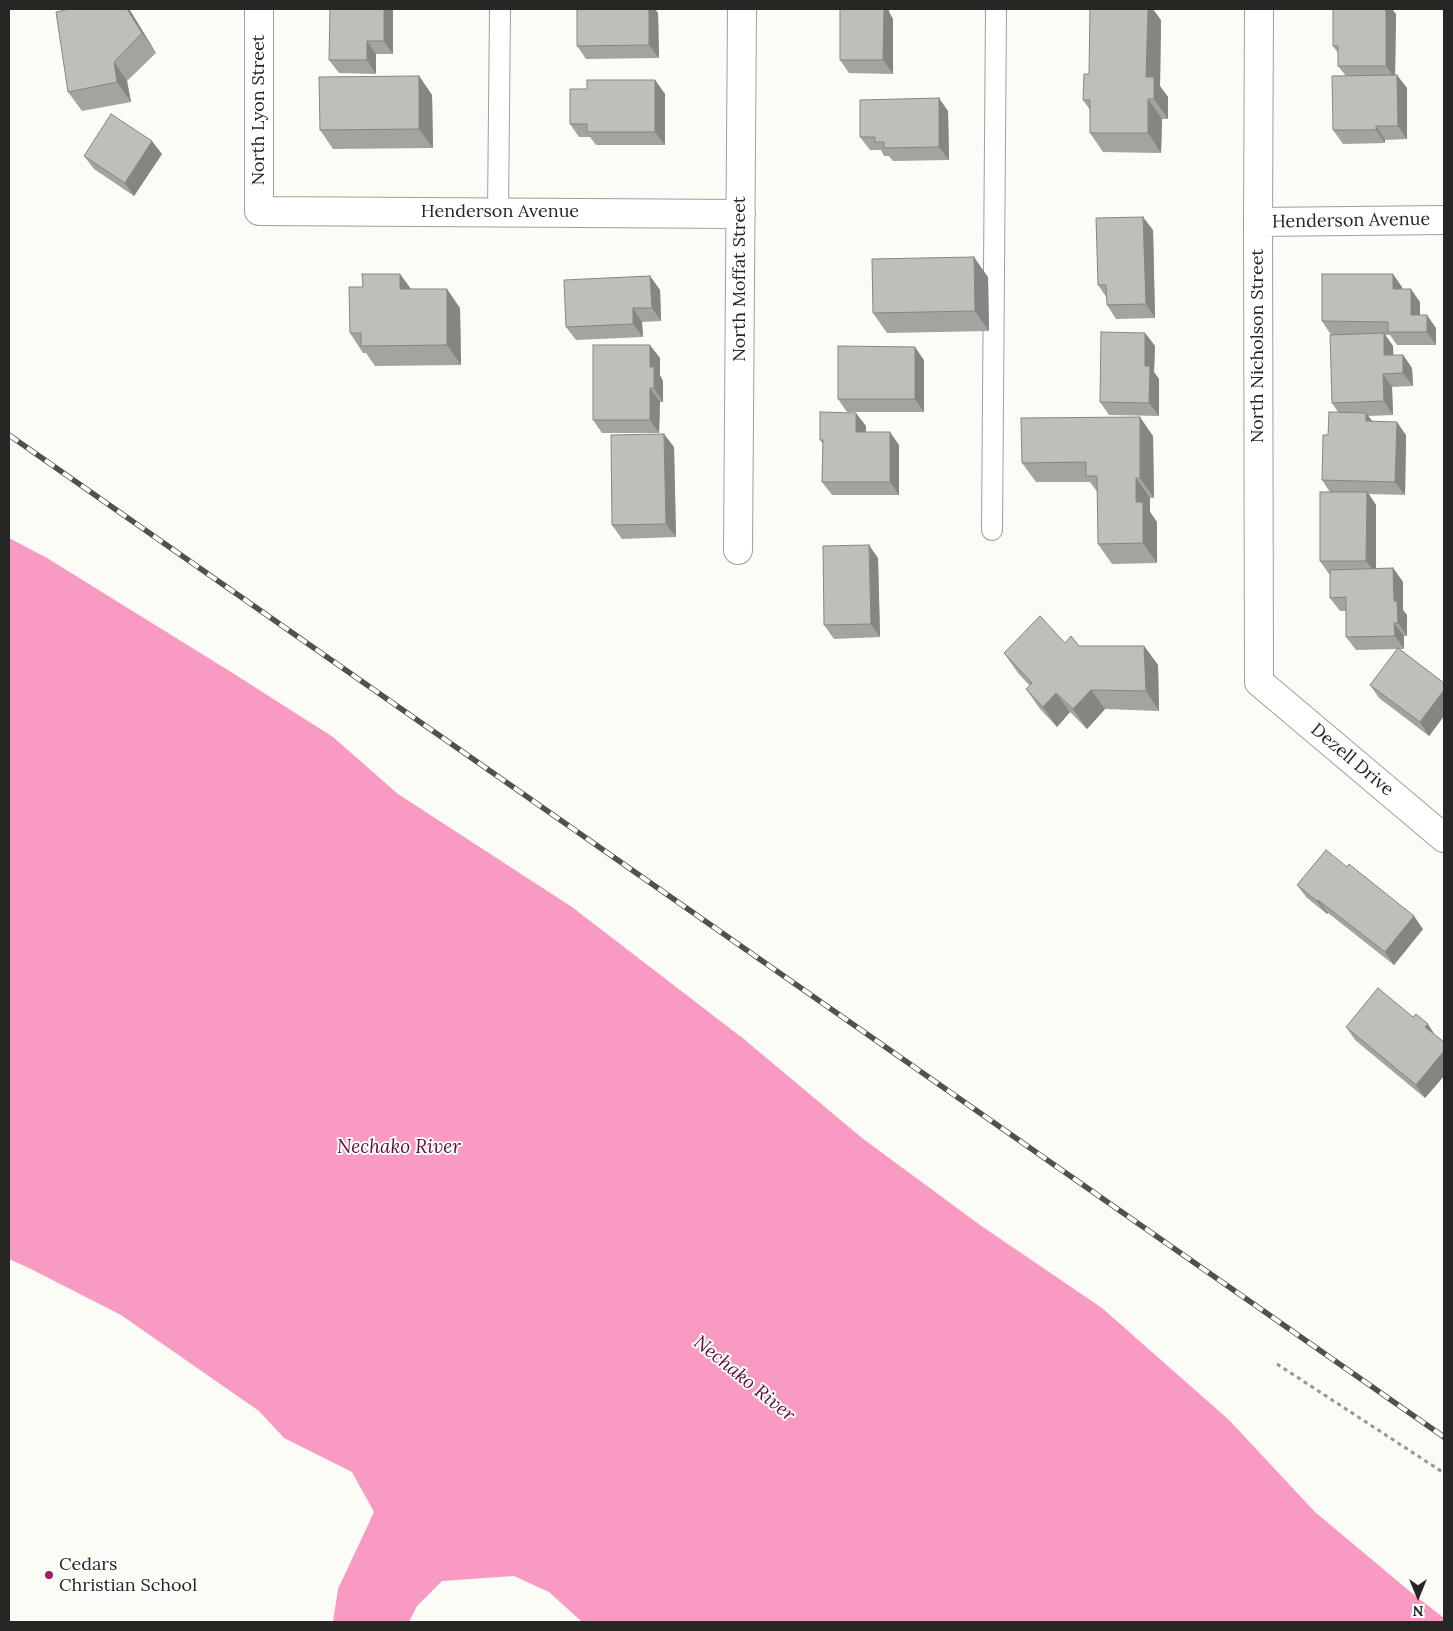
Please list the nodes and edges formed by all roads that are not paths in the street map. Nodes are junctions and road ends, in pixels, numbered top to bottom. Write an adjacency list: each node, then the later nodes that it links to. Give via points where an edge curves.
1 (259, 9): 6 (street, North Lyon Street)
2 (500, 9): 7 (lane)
3 (742, 9): 8 (street, North Moffat Street)
4 (996, 9): 11 (lane)
5 (1260, 9): 10 (street, North Nicholson Street)
6 (259, 211): 7 (street, Henderson Avenue)
7 (498, 212): 8 (street, Henderson Avenue)
8 (740, 214): 12 (street, North Moffat Street)
9 (1444, 220): 10 (street, Henderson Avenue)
10 (1258, 222): 13 (street, North Nicholson Street)
11 (992, 530)
12 (738, 550)
13 (1259, 682): 14 (street, Dezell Drive)
14 (1444, 838)

